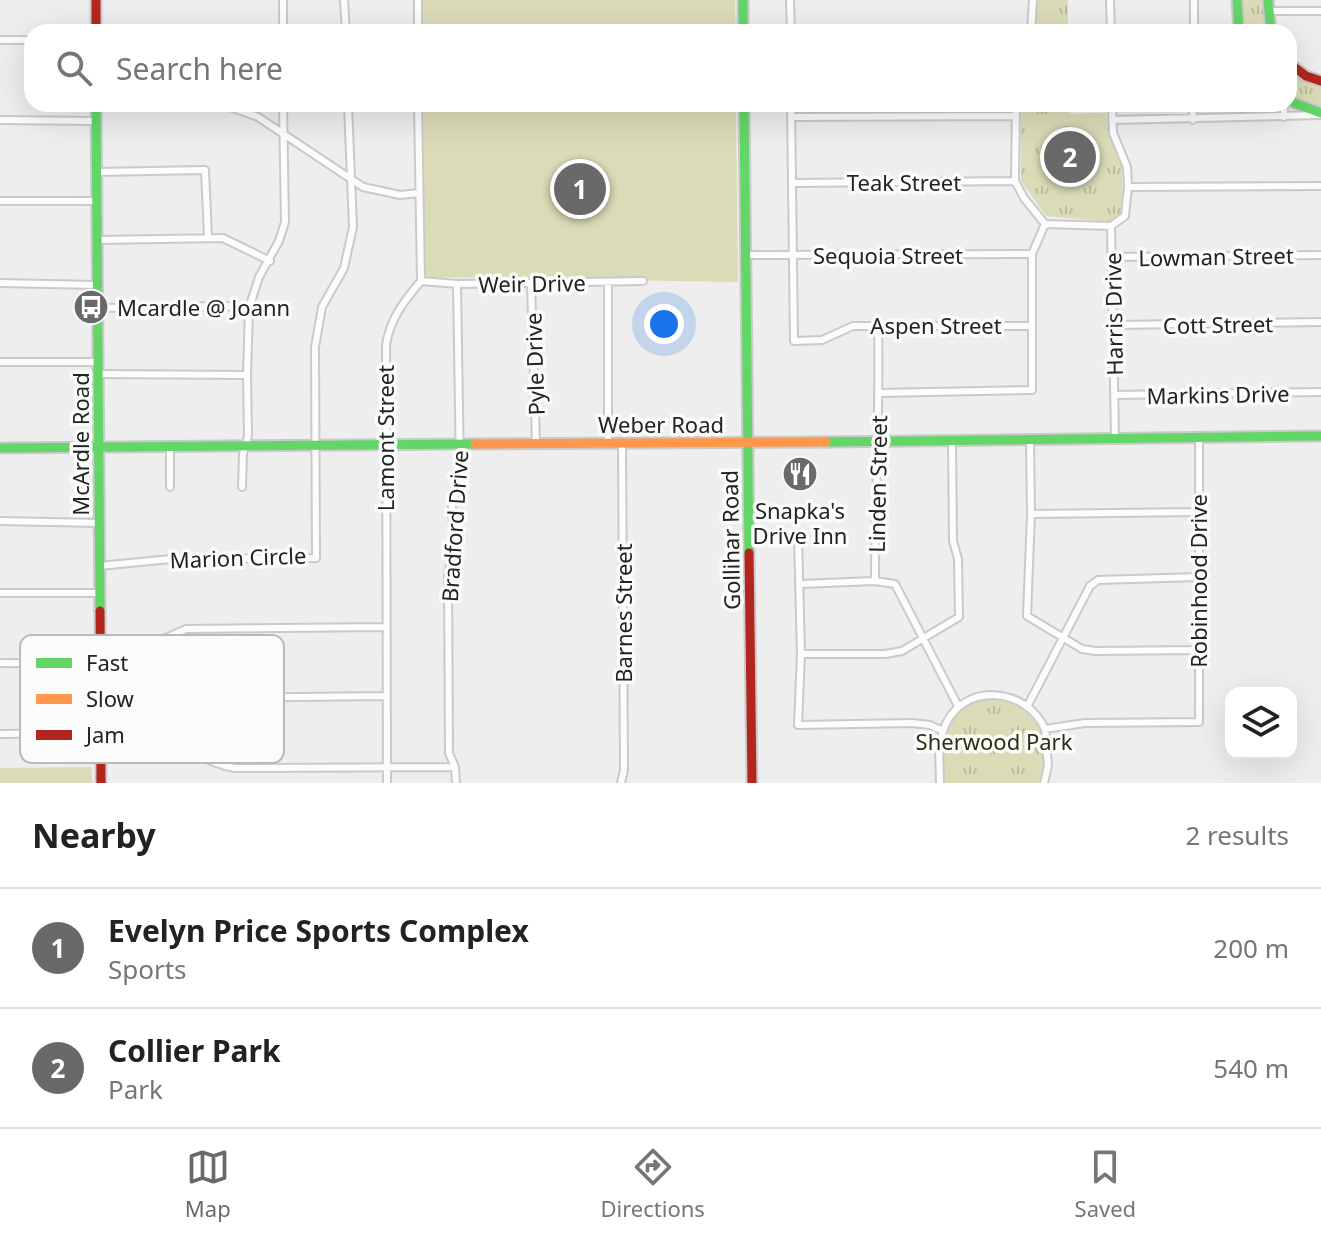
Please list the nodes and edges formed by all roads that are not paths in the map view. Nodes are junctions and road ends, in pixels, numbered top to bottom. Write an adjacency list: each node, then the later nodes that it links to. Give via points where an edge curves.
1 (96, 0): 14 (main road)
2 (283, 0): 15 (street)
3 (344, 0): 16 (street)
4 (418, 0): 17 (street)
5 (743, 0): 18 (main road)
6 (790, 0): 19 (street)
7 (1033, 0): 20 (street)
8 (1110, 0): 21 (street)
9 (1194, 0): 22 (street)
10 (1237, 0): 23 (main road)
11 (1268, 0): 12 (main road)
12 (1268, 11): 13 (street); 24 (main road)
13 (1321, 11)
14 (96, 24)
15 (283, 24)
16 (346, 24)
17 (418, 24)
18 (743, 24)
19 (791, 24)
20 (1032, 24)
21 (1111, 24)
22 (1194, 24)
23 (1238, 24)
24 (1270, 24)
25 (0, 40): 26 (street)
26 (24, 40)
27 (1297, 69): 28 (main road)
28 (1321, 81)
29 (1297, 104): 41 (main road)
30 (96, 112): 48 (main road, McArdle Road)
31 (244, 112): 49 (street)
32 (283, 112): 49 (street)
33 (348, 112): 51 (street)
34 (418, 112): 56 (street)
35 (744, 112): 64 (main road, Gollihar Road)
36 (792, 112): 43 (street)
37 (1015, 112): 42 (street)
38 (1112, 112): 46 (street)
39 (1193, 112): 47 (street)
40 (1284, 112): 44 (street)
41 (1321, 114): 44 (street)
42 (1014, 116): 43 (street); 52 (street)
43 (792, 117): 53 (street)
44 (1284, 117): 47 (street)
45 (0, 120): 48 (street)
46 (1112, 120): 47 (street); 55 (street)
47 (1193, 120)
48 (96, 121): 50 (main road, McArdle Road)
49 (283, 134): 51 (street); 68 (street, via 285,222)
50 (97, 172): 58 (main road, McArdle Road); 61 (street, via 205,170)
51 (351, 177): 56 (street, via 363,187 400,195); 101 (street, via 349,251 317,326)
52 (1015, 181): 53 (street, Teak Street); 59 (street)
53 (793, 183): 66 (street)
54 (1321, 186): 55 (street)
55 (1128, 187): 60 (street, Harris Drive, via 1125,216)
56 (419, 193): 69 (street)
57 (0, 201): 58 (street)
58 (97, 201): 62 (main road, McArdle Road)
59 (1045, 224): 60 (street); 63 (street)
60 (1111, 226): 67 (street, Harris Drive)
61 (208, 237): 62 (street); 68 (street, via 231,241)
62 (97, 240): 75 (main road, McArdle Road)
63 (1032, 254): 66 (street, Sequoia Street); 81 (street)
64 (745, 255): 66 (street, Sequoia Street); 97 (main road, Gollihar Road)
65 (1321, 255): 67 (street, Lowman Street)
66 (793, 256): 79 (street, Aspen Street, via 794,341 822,340 853,326)
67 (1111, 257): 80 (street, Harris Drive)
68 (270, 261): 77 (street)
69 (421, 281): 74 (street, Weir Drive); 98 (street, Lamont Street, via 389,327)
70 (643, 281): 71 (street, Weir Drive)
71 (608, 282): 73 (street, Weir Drive); 95 (street)
72 (0, 283): 75 (street)
73 (531, 283): 74 (street, Weir Drive); 99 (street, Pyle Drive)
74 (457, 284): 102 (street, Bradford Drive)
75 (97, 285): 76 (main road, McArdle Road)
76 (98, 308): 77 (street); 83 (main road, McArdle Road)
77 (249, 308): 85 (street)
78 (1321, 322): 80 (street, Cott Street)
79 (878, 324): 81 (street, Aspen Street); 87 (street, Linden Street)
80 (1114, 325): 88 (street, Harris Drive)
81 (1032, 326): 87 (street, via 1032,390)
82 (0, 362): 83 (street)
83 (98, 362): 84 (main road, McArdle Road)
84 (98, 374): 85 (street); 105 (main road, McArdle Road)
85 (247, 375): 100 (street)
86 (1321, 392): 88 (street, Markins Drive)
87 (879, 393): 92 (street, Linden Street)
88 (1114, 395): 90 (street, Harris Drive)
89 (1321, 436): 91 (main road, Weber Road)
90 (1115, 437): 91 (main road, Weber Road); 94 (main road, Weber Road)
91 (1199, 439): 108 (street, Robinhood Drive)
92 (876, 440): 93 (main road, Weber Road); 97 (main road, Weber Road); 115 (street, Linden Street)
93 (952, 440): 94 (main road, Weber Road); 122 (street, via 959,617)
94 (1030, 440): 109 (street)
95 (608, 442): 96 (main road, Weber Road); 99 (main road, Weber Road)
96 (622, 442): 97 (main road, Weber Road); 141 (street, Barnes Street)
97 (746, 443): 142 (main road, Gollihar Road)
98 (385, 444): 101 (main road, Weber Road); 102 (main road, Weber Road); 119 (street, Lamont Street)
99 (536, 444): 102 (main road, Weber Road)
100 (246, 445): 101 (main road, Weber Road); 103 (main road, Weber Road); 107 (street)
101 (315, 445): 113 (street, Marion Circle, via 316,558 171,559)
102 (459, 445): 136 (street, Bradford Drive, via 448,576 449,753)
103 (170, 446): 105 (main road, Weber Road); 106 (street)
104 (0, 448): 105 (main road, Weber Road)
105 (98, 448): 111 (main road, McArdle Road)
106 (170, 487)
107 (242, 487)
108 (1197, 512): 109 (street); 114 (street, Robinhood Drive)
109 (1031, 514): 123 (street, via 1027,616)
110 (0, 521): 111 (street)
111 (99, 523): 113 (main road, McArdle Road)
112 (798, 537): 116 (street)
113 (99, 566): 118 (main road, McArdle Road)
114 (1198, 577): 123 (street, via 1098,580); 124 (street, Robinhood Drive)
115 (875, 581): 116 (street); 122 (street, Linden Street, via 895,584)
116 (800, 584): 125 (street)
117 (0, 593): 118 (street)
118 (99, 593): 120 (main road, McArdle Road)
119 (385, 627): 121 (street, via 186,629); 128 (street, Lamont Street)
120 (100, 635)
121 (172, 635)
122 (923, 637): 125 (street, via 902,651 885,654); 131 (street, Linden Street)
123 (1063, 637): 124 (street, via 1095,651); 130 (street)
124 (1198, 650): 132 (street, Robinhood Drive, via 1199,722 1085,723)
125 (801, 654): 133 (street, via 798,725 912,723)
126 (0, 663): 127 (street)
127 (20, 663)
128 (387, 696): 129 (street); 137 (street, Lamont Street)
129 (284, 697)
130 (1028, 705): 131 (street, via 993,695); 132 (street)
131 (958, 706): 133 (street)
132 (1045, 729): 144 (street)
133 (943, 731): 143 (street)
134 (101, 763): 138 (main road, McArdle Road)
135 (214, 763): 137 (street, via 235,768)
136 (455, 767): 137 (street); 140 (street, Bradford Drive)
137 (386, 768): 139 (street, Lamont Street)
138 (101, 783)
139 (387, 783)
140 (456, 783)
141 (621, 783)
142 (752, 783)
143 (940, 783)
144 (1044, 783)

